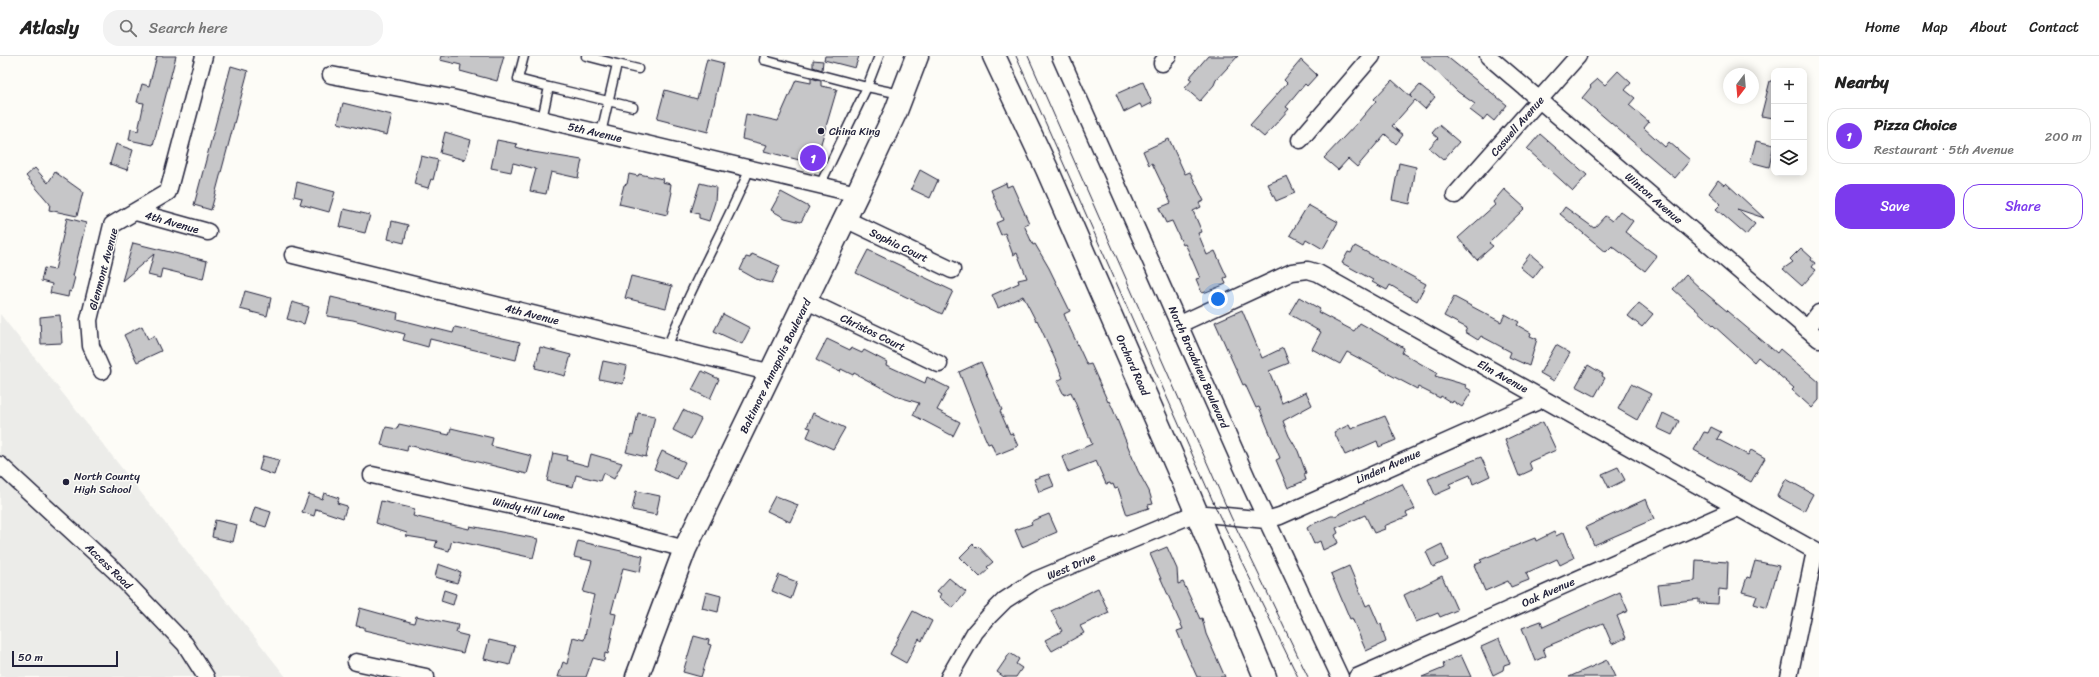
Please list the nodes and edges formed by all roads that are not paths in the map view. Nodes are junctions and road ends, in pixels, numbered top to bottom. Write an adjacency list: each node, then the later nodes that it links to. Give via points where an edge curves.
1 (204, 56): 28 (street, Glenmont Avenue, via 168,192)
2 (524, 56): 15 (lane, via 518,79)
3 (586, 56): 12 (lane)
4 (765, 56): 16 (lane, via 764,60)
5 (879, 56): 16 (lane)
6 (917, 56): 17 (main road, Baltimore Annapolis Boulevard)
7 (994, 56): 45 (main road, Orchard Road, via 1024,117)
8 (1060, 56): 35 (street, North Broadview Boulevard)
9 (1372, 56): 23 (street)
10 (1488, 56): 18 (street, Winton Avenue)
11 (1578, 56): 18 (street, Caswell Avenue)
12 (617, 64): 13 (lane); 19 (lane)
13 (638, 69)
14 (331, 75): 21 (street, 5th Avenue, via 452,98)
15 (549, 87): 19 (lane); 21 (lane)
16 (867, 87): 17 (lane); 25 (lane)
17 (903, 94): 26 (main road, Baltimore Annapolis Boulevard)
18 (1540, 100): 27 (street, Caswell Avenue); 36 (street, Winton Avenue)
19 (608, 101): 20 (lane); 22 (lane)
20 (633, 107)
21 (542, 119): 22 (street, 5th Avenue)
22 (601, 133): 24 (street, 5th Avenue)
23 (1300, 140)
24 (750, 168): 25 (street, 5th Avenue); 37 (lane, via 715,246 679,315)
25 (820, 185): 26 (street, 5th Avenue)
26 (857, 194): 29 (main road, Baltimore Annapolis Boulevard)
27 (1455, 195)
28 (136, 212): 30 (street, 4th Avenue); 39 (street, Glenmont Avenue, via 112,225 89,320 91,346)
29 (845, 219): 32 (street, Sophia Court); 33 (main road, Baltimore Annapolis Boulevard)
30 (208, 232)
31 (293, 255): 37 (street, 4th Avenue)
32 (952, 270)
33 (807, 301): 38 (street, Christos Court); 40 (main road, Baltimore Annapolis Boulevard)
34 (1819, 313): 36 (street)
35 (1180, 324): 41 (street, Elm Avenue, via 1271,280 1300,269 1308,270 1327,277); 47 (street, North Broadview Boulevard)
36 (1813, 334)
37 (667, 348): 40 (street, 4th Avenue)
38 (939, 364)
39 (102, 371)
40 (772, 373): 48 (main road, Baltimore Annapolis Boulevard)
41 (1543, 399): 44 (street, Elm Avenue); 47 (street, Linden Avenue)
42 (0, 465): 51 (street, Access Road, via 114,570 185,644)
43 (372, 474): 48 (street, Windy Hill Lane, via 585,522)
44 (1738, 508): 49 (street, Elm Avenue); 57 (street, Oak Avenue)
45 (1196, 513): 46 (street, West Drive); 54 (street, West Drive, via 1036,580 1020,590 1000,605 975,632); 55 (main road, Orchard Road)
46 (1231, 517): 47 (street, Linden Avenue)
47 (1266, 520): 56 (street, North Broadview Boulevard)
48 (685, 549): 53 (main road, Baltimore Annapolis Boulevard)
49 (1817, 552): 58 (street)
50 (356, 662): 52 (street)
51 (206, 677)
52 (426, 677)
53 (637, 677)
54 (949, 677)
55 (1265, 677)
56 (1340, 677)
57 (1357, 677)
58 (1789, 677)

